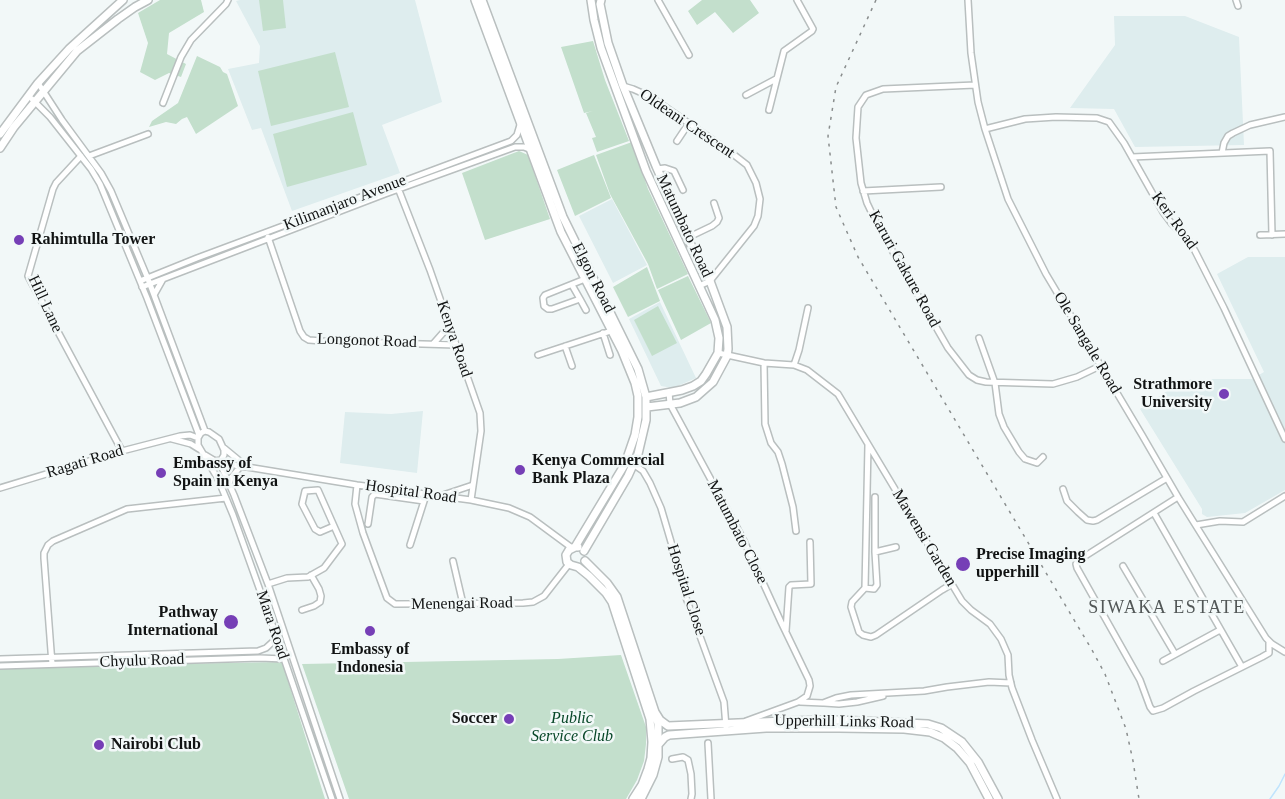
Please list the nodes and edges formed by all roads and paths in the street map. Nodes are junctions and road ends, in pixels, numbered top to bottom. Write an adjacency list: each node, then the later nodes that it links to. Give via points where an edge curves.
1 (123, 0): 15 (street, via 69,48)
2 (129, 0): 12 (street)
3 (148, 0): 12 (street)
4 (228, 0): 22 (street, via 191,40)
5 (475, 0): 26 (street, Elgon Road)
6 (482, 0): 85 (street, Elgon Road, via 563,217 638,369)
7 (658, 0): 13 (street)
8 (797, 0): 14 (street, via 813,29 785,49)
9 (968, 0): 16 (street, Ole Sangale Road)
10 (591, 2): 11 (street); 38 (street, Matumbato Road, via 601,48)
11 (600, 2): 17 (street, Matumbato Road, via 608,43)
12 (135, 7): 18 (street, via 77,51)
13 (689, 55)
14 (776, 80): 19 (street); 23 (street)
15 (38, 83): 18 (street); 20 (street)
16 (975, 85): 27 (street, Ole Sangale Road); 42 (street, Karuri Gakure Road, via 884,89 866,95 858,107 856,138)
17 (623, 86): 25 (street, Oldeani Crescent, via 651,97); 37 (street, Matumbato Road)
18 (43, 92): 21 (street); 35 (street)
19 (746, 95)
20 (28, 96): 21 (street, Mara Road); 28 (street)
21 (35, 102): 31 (street); 34 (street, Mara Road)
22 (163, 103)
23 (768, 110)
24 (1285, 117): 33 (street, via 1233,133 1224,143)
25 (689, 123): 30 (street); 56 (street, Oldeani Crescent, via 747,165 760,199 754,226)
26 (520, 125): 32 (street, Elgon Road); 39 (street, Kilimanjaro Avenue, via 511,141)
27 (985, 129): 36 (street, Keri Road, via 1025,119 1102,118 1109,122); 82 (street, Ole Sangale Road, via 1008,199 1038,261)
28 (0, 134)
29 (148, 134): 35 (street)
30 (677, 141)
31 (0, 148)
32 (529, 149): 39 (street, Kilimanjaro Avenue, via 515,147); 54 (street, Elgon Road, via 561,232)
33 (1222, 153): 36 (street); 50 (street, via 1270,151)
34 (81, 156): 57 (street, Mara Road, via 104,192); 94 (street, Hill Lane, via 53,189 28,276)
35 (89, 156): 52 (street, via 111,191)
36 (1132, 157): 91 (street, Keri Road, via 1172,224 1196,251)
37 (656, 168): 38 (street); 41 (street, via 674,171); 43 (street, Matumbato Road)
38 (645, 171): 44 (street, Matumbato Road)
39 (397, 187): 47 (street, Kilimanjaro Avenue); 66 (street, Kenya Road)
40 (941, 187): 42 (street)
41 (683, 190)
42 (863, 191): 83 (street, Karuri Gakure Road, via 877,224 948,348 969,375)
43 (668, 194): 44 (street); 48 (street, Matumbato Road)
44 (658, 198): 51 (street, Matumbato Road)
45 (714, 203): 48 (street, via 717,222)
46 (1285, 234): 50 (street)
47 (268, 235): 53 (street, Kilimanjaro Avenue, via 197,258); 71 (street, Longonot Road, via 304,337 322,341)
48 (686, 235): 51 (street); 56 (street, Matumbato Road)
49 (1260, 235): 50 (street)
50 (1272, 235)
51 (676, 237): 59 (street, Matumbato Road)
52 (143, 269): 53 (street); 55 (street)
53 (162, 277): 55 (street, Kilimanjaro Avenue); 60 (street)
54 (585, 279): 58 (street); 67 (street, Elgon Road)
55 (149, 281): 57 (street, Kilimanjaro Avenue); 60 (street)
56 (710, 281): 59 (street, Oldeani Crescent); 61 (street, Matumbato Road)
57 (141, 284): 72 (street, Mara Road)
58 (572, 285): 62 (street); 62 (street, via 545,295 544,306 552,309)
59 (699, 286): 63 (street, Matumbato Road)
60 (154, 295): 70 (street)
61 (716, 298): 63 (street); 78 (street, Matumbato Road, via 727,327)
62 (580, 299): 65 (street)
63 (707, 303): 75 (street, Matumbato Road, via 717,325)
64 (808, 308): 80 (street)
65 (586, 310)
66 (449, 326): 71 (street, Longonot Road); 73 (street, Kenya Road)
67 (611, 331): 68 (street); 122 (street, Elgon Road, via 638,396 635,435 619,474)
68 (603, 333): 74 (street); 77 (street)
69 (979, 338): 83 (street)
70 (171, 341): 72 (street); 88 (street)
71 (434, 343): 73 (street, Longonot Road)
72 (164, 344): 89 (street, Mara Road)
73 (456, 345): 104 (street, Kenya Road, via 480,413)
74 (565, 346): 76 (street); 81 (street)
75 (718, 353): 78 (street, Mawensi Garden); 84 (street, via 700,381)
76 (538, 355)
77 (610, 355)
78 (727, 356): 79 (street, Mawensi Garden); 86 (street, Matumbato Road, via 713,382 696,397)
79 (764, 363): 80 (street, Mawensi Garden); 118 (street, via 765,424 782,464)
80 (794, 365): 92 (street, Mawensi Garden, via 838,394)
81 (572, 366)
82 (1100, 366): 83 (street, Karuri Gakure Road, via 1053,384); 101 (street, Ole Sangale Road)
83 (995, 383): 96 (street, via 999,414 1018,452 1034,463)
84 (669, 392): 85 (street); 86 (street, Matumbato Close)
85 (646, 397): 87 (street, Elgon Road)
86 (670, 404): 87 (street, Matumbato Road); 137 (street, Matumbato Close, via 743,539)
87 (646, 407): 98 (street, Elgon Road, via 643,437)
88 (205, 431): 89 (street); 93 (street, via 214,434)
89 (198, 436): 90 (street, Ragati Road); 95 (street, Mara Road)
90 (170, 439): 94 (street, Ragati Road); 95 (street, via 186,442)
91 (1285, 439)
92 (868, 444): 132 (street, Mawensi Garden); 133 (street)
93 (224, 448): 97 (street); 100 (street)
94 (122, 451): 105 (street, Ragati Road)
95 (202, 452): 97 (street); 112 (street, Mara Road)
96 (1044, 457)
97 (220, 460): 99 (street, Hospital Road); 102 (street, Mara Road)
98 (633, 464): 123 (street, Elgon Road); 152 (street, Hospital Close, via 643,471 661,508 685,595 724,702)
99 (240, 467): 100 (street, Hospital Road); 102 (street)
100 (248, 467): 103 (street, Hospital Road)
101 (1167, 478): 106 (street, via 1094,521 1087,520 1067,501); 111 (street, Ole Sangale Road)
102 (229, 484): 131 (street, Mara Road)
103 (357, 485): 109 (street, Hospital Road); 134 (street, Menengai Road, via 357,516 389,600 399,605)
104 (473, 485): 107 (street); 113 (street, Kenya Road)
105 (0, 488)
106 (1063, 489)
107 (441, 496): 109 (street, Hospital Road); 113 (street, Hospital Road)
108 (1285, 496): 116 (street, via 1243,522)
109 (425, 497): 115 (street, via 375,494); 120 (street)
110 (875, 497): 124 (street)
111 (1178, 497): 114 (street); 116 (street, Ole Sangale Road)
112 (226, 498): 138 (street, Mara Road); 144 (street, via 127,509 48,545 44,558)
113 (471, 500): 122 (street, Hospital Road, via 524,514)
114 (1154, 513): 136 (street); 147 (street, via 1076,564 1140,680 1148,704 1158,710)
115 (368, 524)
116 (1196, 525): 139 (street, Ole Sangale Road)
117 (334, 526): 117 (street, via 320,532 315,529 302,504 305,491 318,490); 130 (street, via 342,544 324,568)
118 (796, 531)
119 (810, 542): 137 (street, via 811,584 789,586)
120 (410, 545)
121 (896, 547): 124 (street)
122 (573, 548): 123 (street); 127 (street, via 566,555)
123 (584, 551): 126 (street)
124 (874, 552): 133 (street, via 877,585 874,589)
125 (453, 561): 134 (street)
126 (585, 561): 129 (street); 150 (street, via 617,597)
127 (569, 564): 129 (street); 134 (street, Menengai Road, via 544,596 534,602)
128 (1123, 566): 141 (street)
129 (578, 567): 159 (street, via 612,602 650,719 651,758)
130 (311, 575): 131 (street); 135 (street, via 319,589 320,602)
131 (268, 584): 158 (street, Mara Road)
132 (952, 584): 133 (street, via 871,637 859,632 851,607); 148 (street, Mawensi Garden, via 962,601 996,630 1008,655)
133 (865, 588)
134 (463, 604)
135 (302, 610)
136 (1220, 630): 141 (street); 147 (street)
137 (786, 632): 149 (street, Matumbato Close, via 810,686 807,696)
138 (277, 638): 143 (street, Mara Road); 144 (street, Chyulu Road, via 258,651)
139 (1269, 642): 140 (street, Ole Sangale Road); 147 (street, via 1269,653)
140 (1285, 652)
141 (1175, 654): 145 (street)
142 (0, 659): 144 (street, Chyulu Road)
143 (284, 659): 144 (street, Chyulu Road); 157 (street, Mara Road)
144 (52, 661): 146 (street, Chyulu Road)
145 (1163, 661)
146 (0, 666)
147 (1242, 666)
148 (1011, 682): 149 (street, via 851,695 823,703); 165 (street, Mawensi Garden)
149 (798, 702): 151 (street)
150 (655, 712): 152 (street, via 668,726); 155 (street)
151 (745, 722): 152 (street, Upperhill Links Road); 164 (street, Upperhill Links Road, via 837,720 917,723 941,728 962,742)
152 (726, 723): 153 (street, Hospital Close)
153 (726, 732): 155 (street, via 669,735); 163 (street, Upperhill Links Road, via 839,728 930,732 957,748 970,763)
154 (708, 743): 162 (street)
155 (658, 746): 160 (street, via 653,775)
156 (672, 759): 161 (street, via 688,759)
157 (332, 799)
158 (340, 799)
159 (633, 799)
160 (641, 799)
161 (691, 799)
162 (711, 799)
163 (989, 799)
164 (998, 799)
165 (1057, 799)

